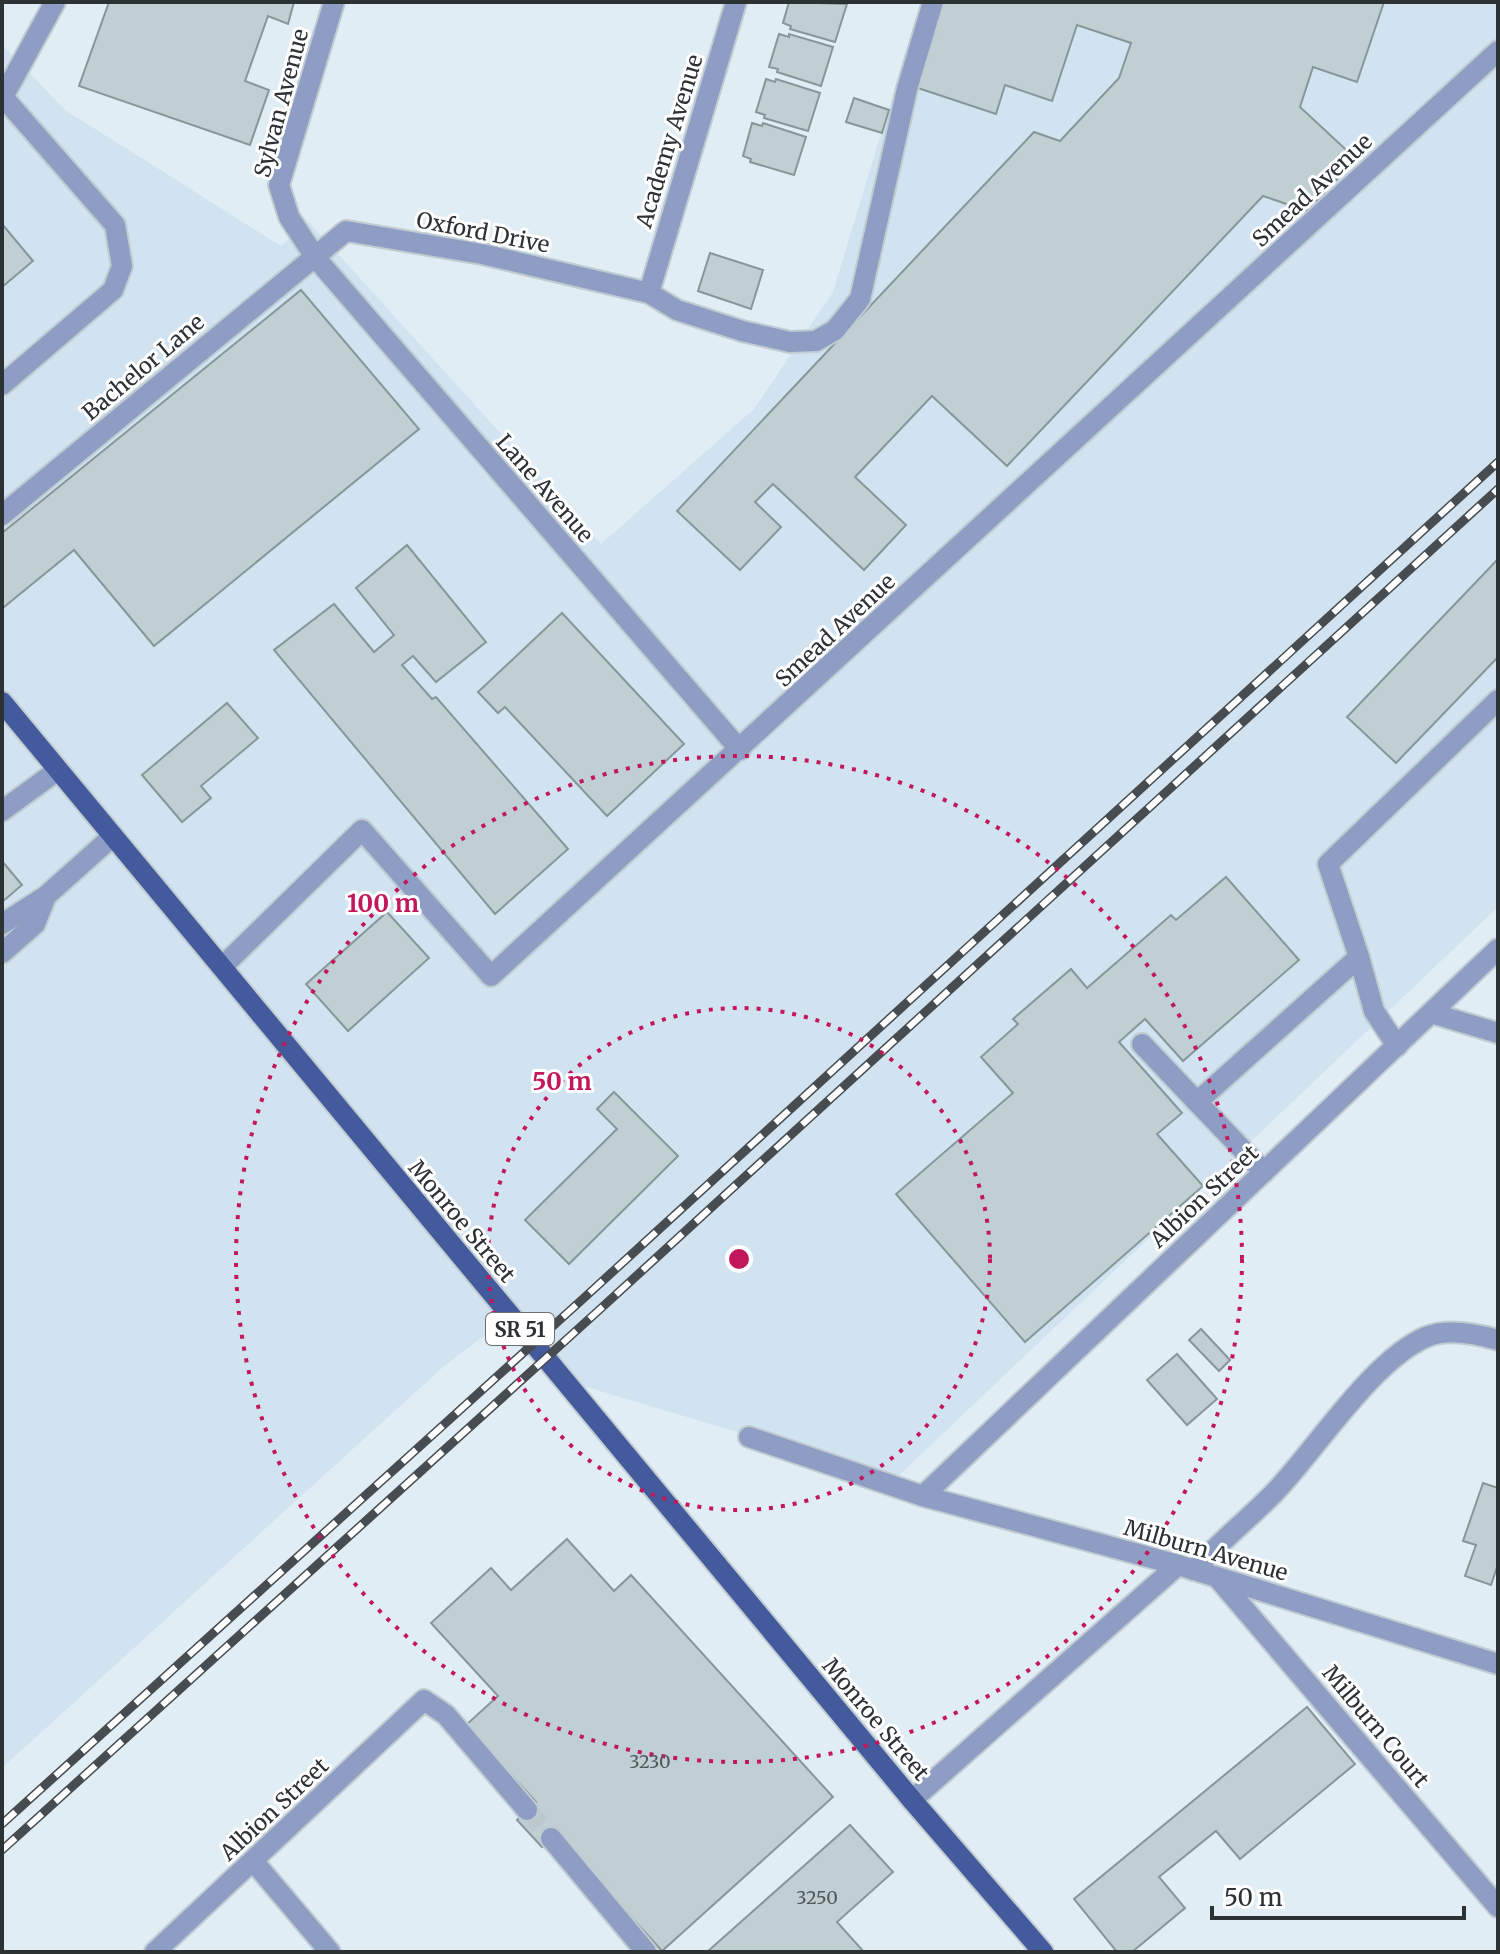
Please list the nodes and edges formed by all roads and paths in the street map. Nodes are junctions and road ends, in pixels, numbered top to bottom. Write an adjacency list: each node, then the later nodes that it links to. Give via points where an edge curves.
1 (55, 2): 6 (street)
2 (334, 2): 7 (street, Sylvan Avenue, via 279,185 289,217)
3 (736, 2): 8 (street, Academy Avenue)
4 (933, 2): 8 (street, via 907,89 860,299 835,330 816,341 790,342 677,310)
5 (1498, 51): 13 (street, Smead Avenue)
6 (3, 99): 9 (street, via 115,225 122,266 113,290)
7 (315, 257): 8 (street, Oxford Drive, via 346,231 482,254); 10 (street, Bachelor Lane); 13 (street, Lane Avenue)
8 (649, 293)
9 (2, 385)
10 (2, 515)
11 (1498, 700): 21 (street, via 1328,864)
12 (2, 702): 14 (main road, Monroe Street / SR 51)
13 (740, 750): 22 (street, Smead Avenue, via 491,976 362,830)
14 (58, 770): 15 (street); 16 (main road, Monroe Street / SR 51)
15 (2, 811)
16 (113, 836): 17 (street); 22 (main road, Monroe Street / SR 51)
17 (46, 896): 18 (street); 20 (street, via 35,924)
18 (2, 924)
19 (1498, 949): 23 (street, Albion Street)
20 (2, 953)
21 (1359, 957): 26 (street, via 1374,1011); 27 (street)
22 (222, 967): 35 (main road, Monroe Street / SR 51)
23 (1431, 1013): 24 (street); 26 (street, Albion Street)
24 (1498, 1033)
25 (1142, 1044): 27 (street)
26 (1397, 1046): 28 (street, Albion Street)
27 (1197, 1102): 28 (street)
28 (1264, 1172): 31 (street, Albion Street)
29 (1498, 1340): 32 (street, via 1458,1333 1413,1344 1385,1367 1274,1493)
30 (749, 1437): 31 (street, Milburn Avenue)
31 (923, 1496): 32 (street, Milburn Avenue)
32 (1186, 1568): 33 (street, Milburn Avenue); 35 (street)
33 (1217, 1577): 34 (street, Milburn Avenue); 39 (street, Milburn Court)
34 (1498, 1664)
35 (912, 1800): 43 (main road, Monroe Street / SR 51)
36 (527, 1810): 38 (street, Albion Street, via 446,1715 424,1700)
37 (551, 1838): 42 (street)
38 (254, 1862): 40 (street, Albion Street); 41 (street)
39 (1498, 1907)
40 (155, 1952)
41 (330, 1952)
42 (646, 1952)
43 (1043, 1952)

